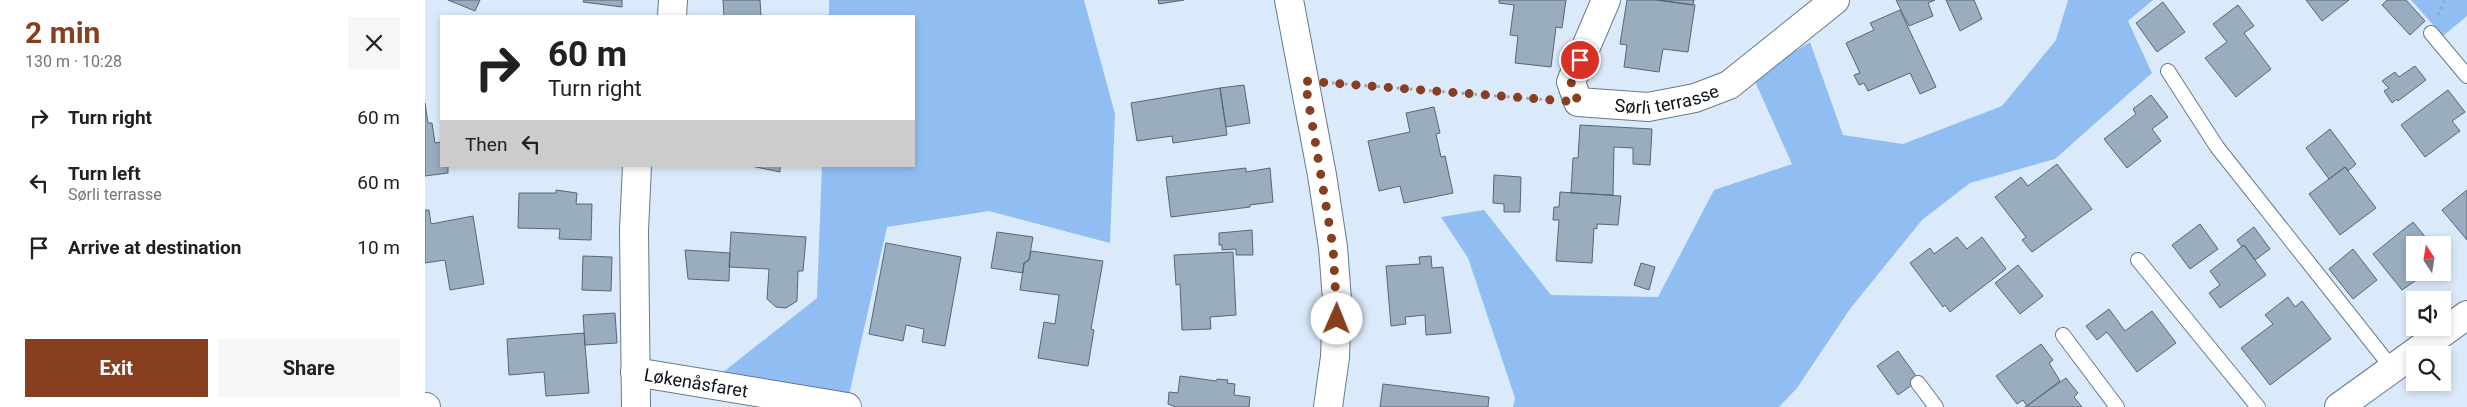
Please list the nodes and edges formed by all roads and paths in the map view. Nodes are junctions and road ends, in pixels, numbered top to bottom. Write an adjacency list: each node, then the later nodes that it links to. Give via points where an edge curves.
1 (673, 0): 5 (street)
2 (1289, 0): 9 (street)
3 (1606, 0): 10 (street, via 1571,82)
4 (1835, 0): 10 (street, Sørli terrasse, via 1729,85 1695,98 1648,107)
5 (672, 15)
6 (2431, 32): 8 (lane)
7 (2168, 71): 15 (lane, via 2217,147)
8 (2467, 76)
9 (1305, 81): 10 (path); 20 (street, via 1324,184 1337,291 1335,357)
10 (1578, 102)
11 (637, 167): 16 (street, Løkenåsfaret)
12 (2138, 260): 23 (lane)
13 (2467, 315): 15 (street)
14 (2063, 335): 22 (lane)
15 (2393, 368): 24 (street)
16 (635, 372): 18 (street, Løkenåsfaret); 19 (street, Løkenåsfaret)
17 (1918, 384): 21 (lane)
18 (636, 407)
19 (847, 407)
20 (1328, 407)
21 (1936, 407)
22 (2117, 407)
23 (2258, 407)
24 (2339, 407)

